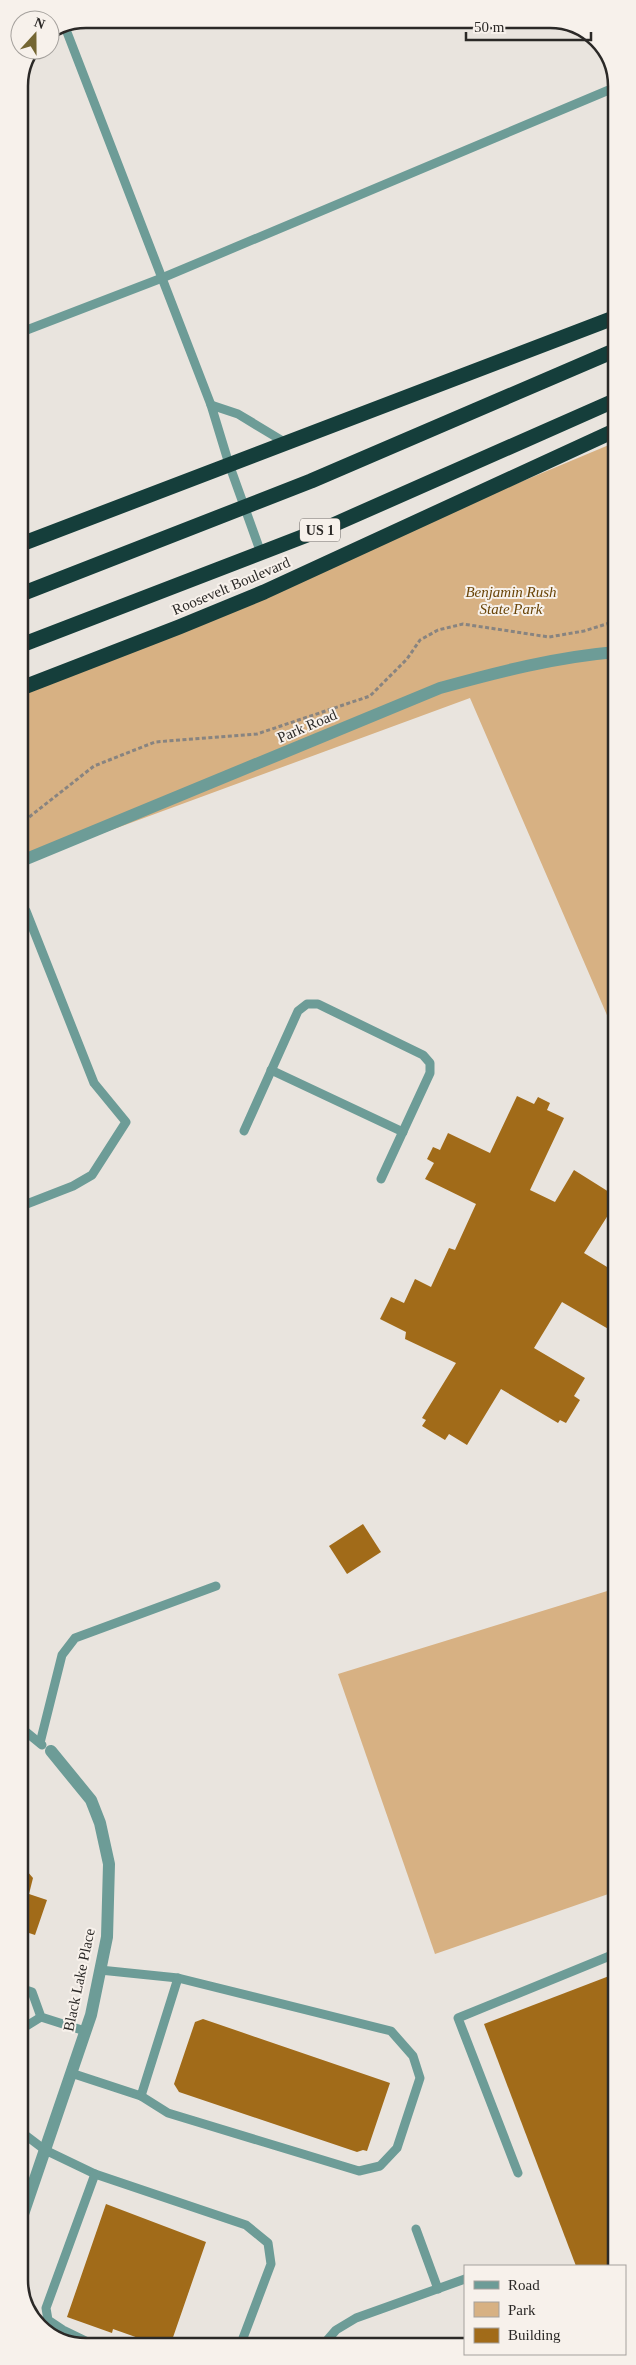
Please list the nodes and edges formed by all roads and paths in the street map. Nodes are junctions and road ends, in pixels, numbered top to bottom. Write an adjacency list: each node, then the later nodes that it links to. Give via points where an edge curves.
1 (67, 31): 3 (lane)
2 (608, 90): 3 (lane)
3 (162, 278): 5 (lane); 8 (lane)
4 (608, 320): 10 (highway)
5 (28, 330)
6 (608, 353): 12 (highway)
7 (608, 404): 14 (highway, Roosevelt Boulevard / US 1, via 342,521)
8 (211, 405): 10 (lane, via 238,414); 11 (lane)
9 (608, 434): 19 (highway, Roosevelt Boulevard / US 1, via 264,592)
10 (286, 443): 11 (highway)
11 (229, 464): 12 (lane); 13 (highway)
12 (245, 507): 14 (lane); 15 (highway)
13 (28, 542)
14 (261, 553): 17 (highway, Roosevelt Boulevard / US 1)
15 (28, 591)
16 (608, 624): 20 (path, via 549,637 463,624 438,630 420,640 407,659 370,696 257,734 155,742 94,766)
17 (28, 643)
18 (608, 653): 21 (street, Park Road, via 500,671 440,688)
19 (28, 686)
20 (28, 818)
21 (28, 858)
22 (28, 916): 27 (lane, via 94,1083 126,1122 92,1175)
23 (271, 1070): 24 (lane); 25 (lane); 25 (lane, via 298,1011 307,1004 318,1004 423,1056 430,1063 430,1073)
24 (244, 1131)
25 (403, 1132): 26 (lane)
26 (381, 1179)
27 (28, 1204)
28 (216, 1586): 30 (lane, via 75,1638 62,1655)
29 (28, 1734): 30 (lane)
30 (40, 1742): 31 (lane)
31 (50, 1751): 33 (street, Black Lake Place, via 91,1800 100,1823 109,1864 107,1937)
32 (608, 1957): 43 (lane, via 458,2018)
33 (100, 1970): 34 (lane); 38 (street, Black Lake Place)
34 (178, 1978): 40 (lane); 40 (lane, via 391,2031 413,2056 420,2078 397,2148 380,2166 359,2171 168,2114)
35 (28, 1991): 36 (lane, via 32,1992)
36 (41, 2018): 37 (lane); 38 (lane)
37 (28, 2025)
38 (85, 2031): 39 (street, Black Lake Place)
39 (71, 2073): 40 (lane); 42 (street, Black Lake Place)
40 (140, 2096)
41 (28, 2137): 42 (lane)
42 (45, 2150): 44 (lane); 45 (street, Black Lake Place)
43 (518, 2173)
44 (96, 2174): 49 (lane, via 46,2308 48,2320); 50 (lane, via 246,2224 268,2243 271,2264)
45 (28, 2200)
46 (416, 2229): 48 (lane)
47 (464, 2279): 48 (lane)
48 (438, 2289): 51 (lane, via 356,2318)
49 (76, 2336)
50 (243, 2337)
51 (330, 2338)

